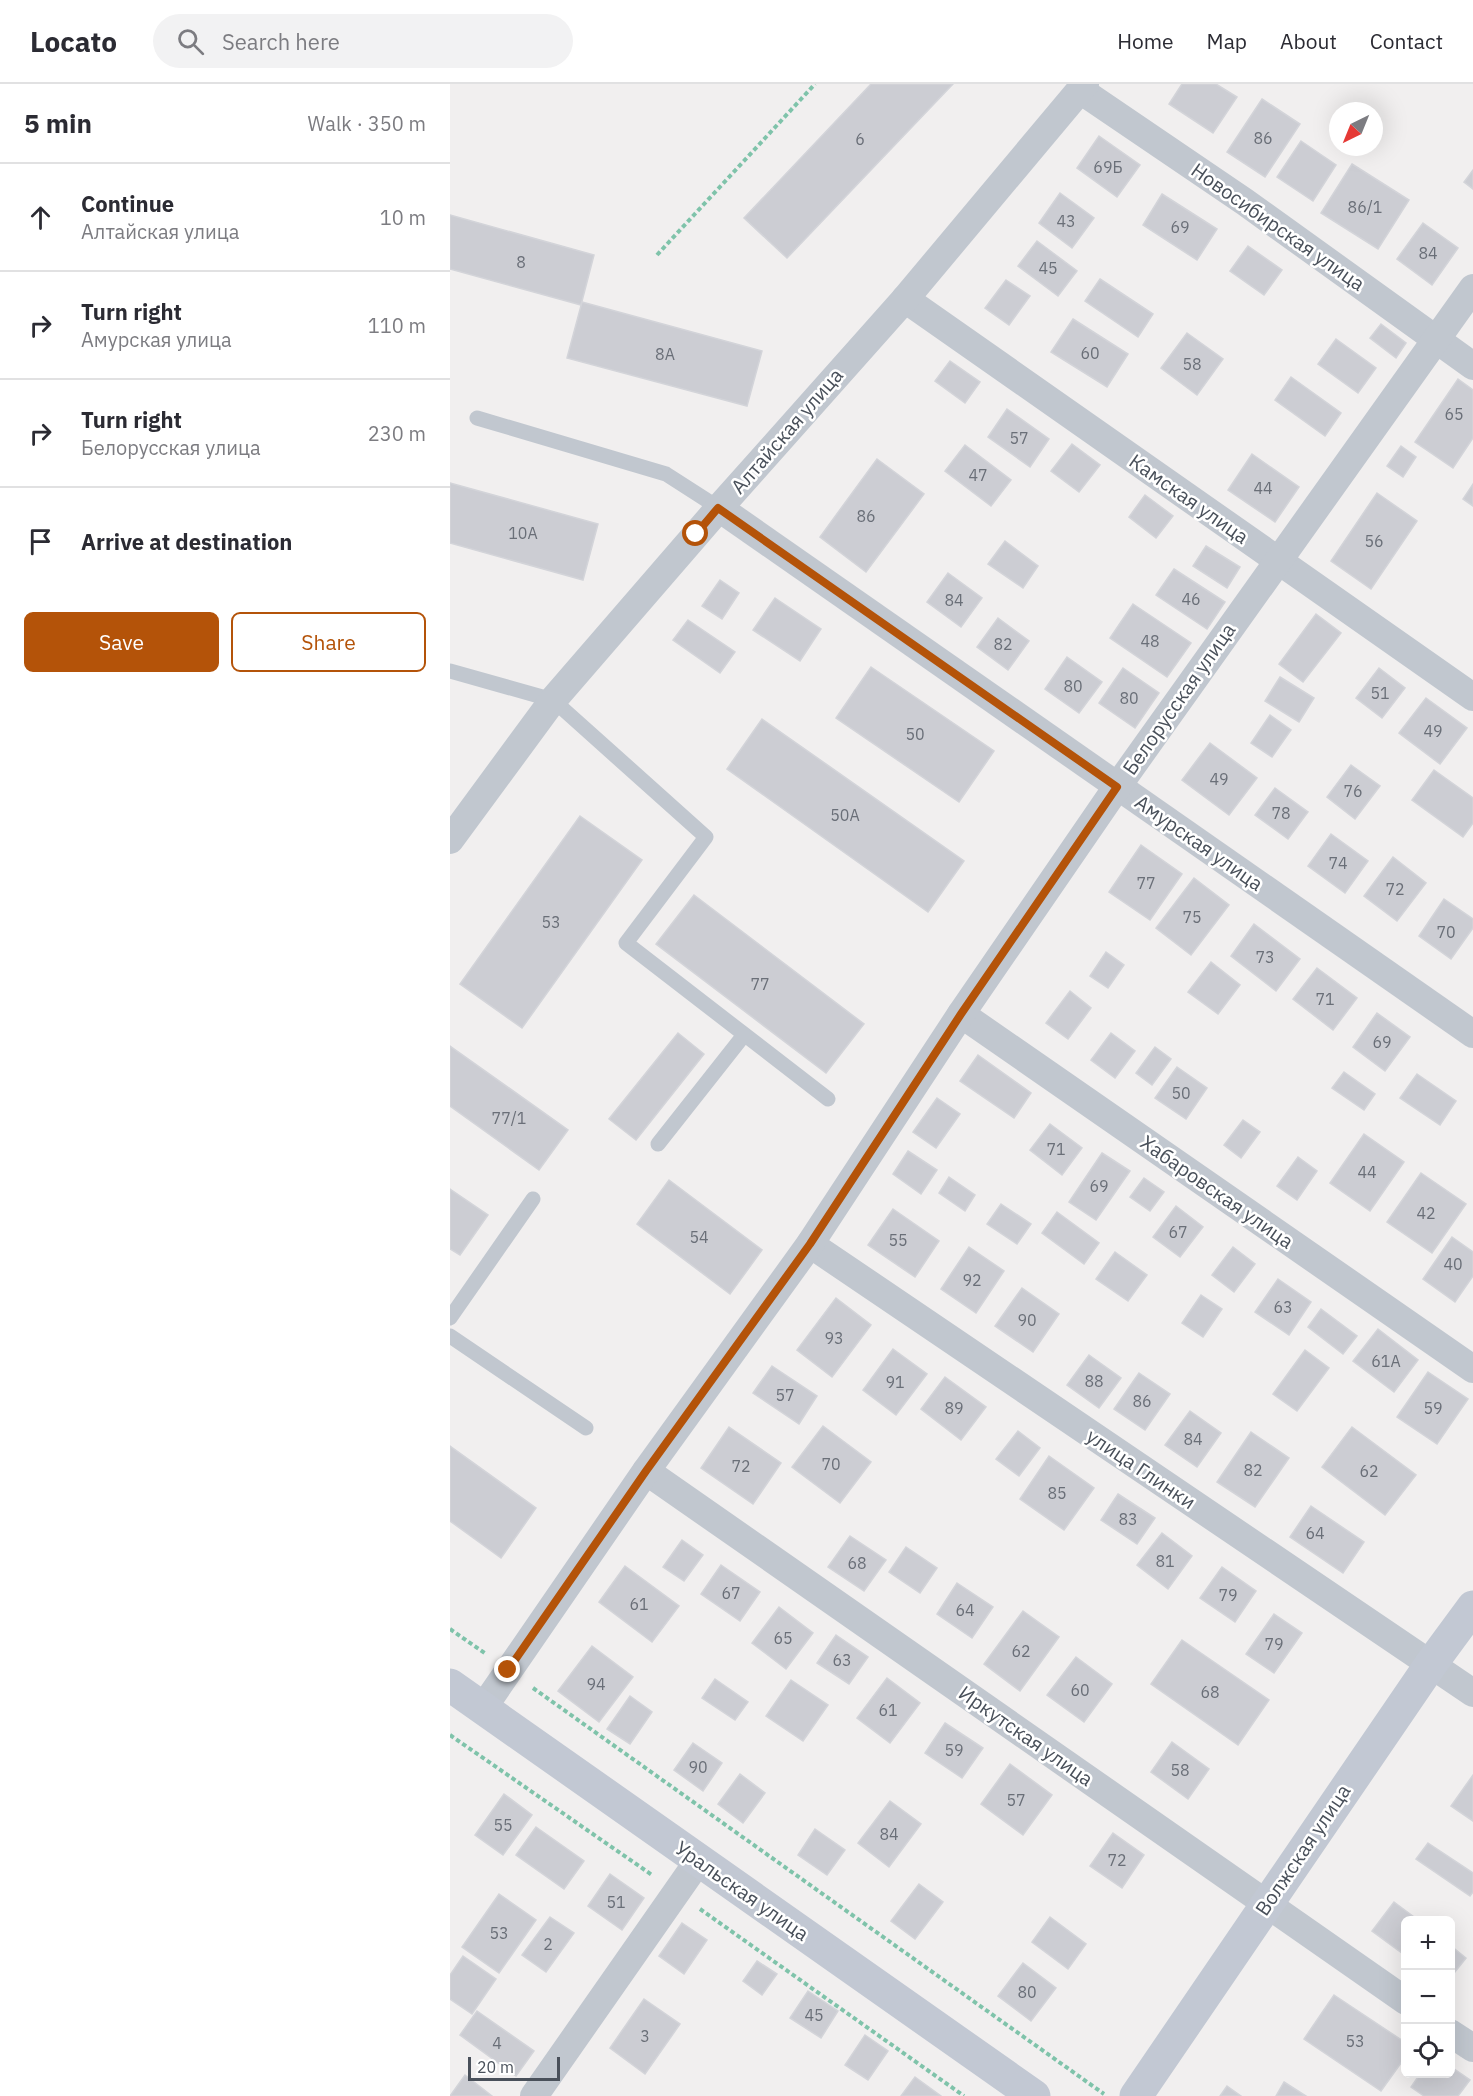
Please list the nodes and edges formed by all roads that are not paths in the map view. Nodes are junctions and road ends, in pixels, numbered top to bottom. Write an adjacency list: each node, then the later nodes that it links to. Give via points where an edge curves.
1 (1083, 87): 3 (street, Алтайская улица); 4 (street, Новосибирская улица)
2 (1473, 288): 4 (street, Белорусская улица)
3 (905, 299): 7 (street, Алтайская улица); 8 (street, Камская улица)
4 (1436, 340): 5 (street, Новосибирская улица); 8 (street, Белорусская улица)
5 (1473, 366)
6 (477, 418): 7 (lane, via 666,474)
7 (718, 508): 11 (street, Алтайская улица); 12 (street, Амурская улица)
8 (1278, 561): 10 (street, Камская улица); 12 (street, Белорусская улица)
9 (450, 671): 11 (lane)
10 (1473, 697)
11 (553, 700): 13 (street, Алтайская улица); 16 (lane, via 706,837 626,943)
12 (1117, 787): 14 (street, Белорусская улица); 15 (street, Амурская улица)
13 (451, 837)
14 (961, 1014): 20 (street, Белорусская улица); 23 (street, Хабаровская улица)
15 (1473, 1034)
16 (744, 1035): 17 (lane); 18 (lane)
17 (828, 1099)
18 (658, 1144)
19 (533, 1199): 21 (lane)
20 (810, 1244): 25 (street, Белорусская улица); 27 (street, улица Глинки)
21 (450, 1318)
22 (450, 1336): 24 (lane)
23 (1473, 1369)
24 (586, 1428)
25 (646, 1471): 30 (street, Белорусская улица); 32 (street, Иркутская улица)
26 (1473, 1607): 27 (main road, Волжская улица)
27 (1431, 1664): 29 (street, улица Глинки); 32 (main road, Волжская улица)
28 (450, 1685): 30 (main road, Уральская улица)
29 (1473, 1693)
30 (483, 1708): 31 (main road, Уральская улица)
31 (699, 1860): 36 (street); 37 (main road, Уральская улица)
32 (1266, 1904): 33 (street, Иркутская улица); 38 (main road, Волжская улица)
33 (1401, 1998)
34 (1455, 2036): 35 (street)
35 (1473, 2048)
36 (534, 2096)
37 (1034, 2096)
38 (1136, 2096)

